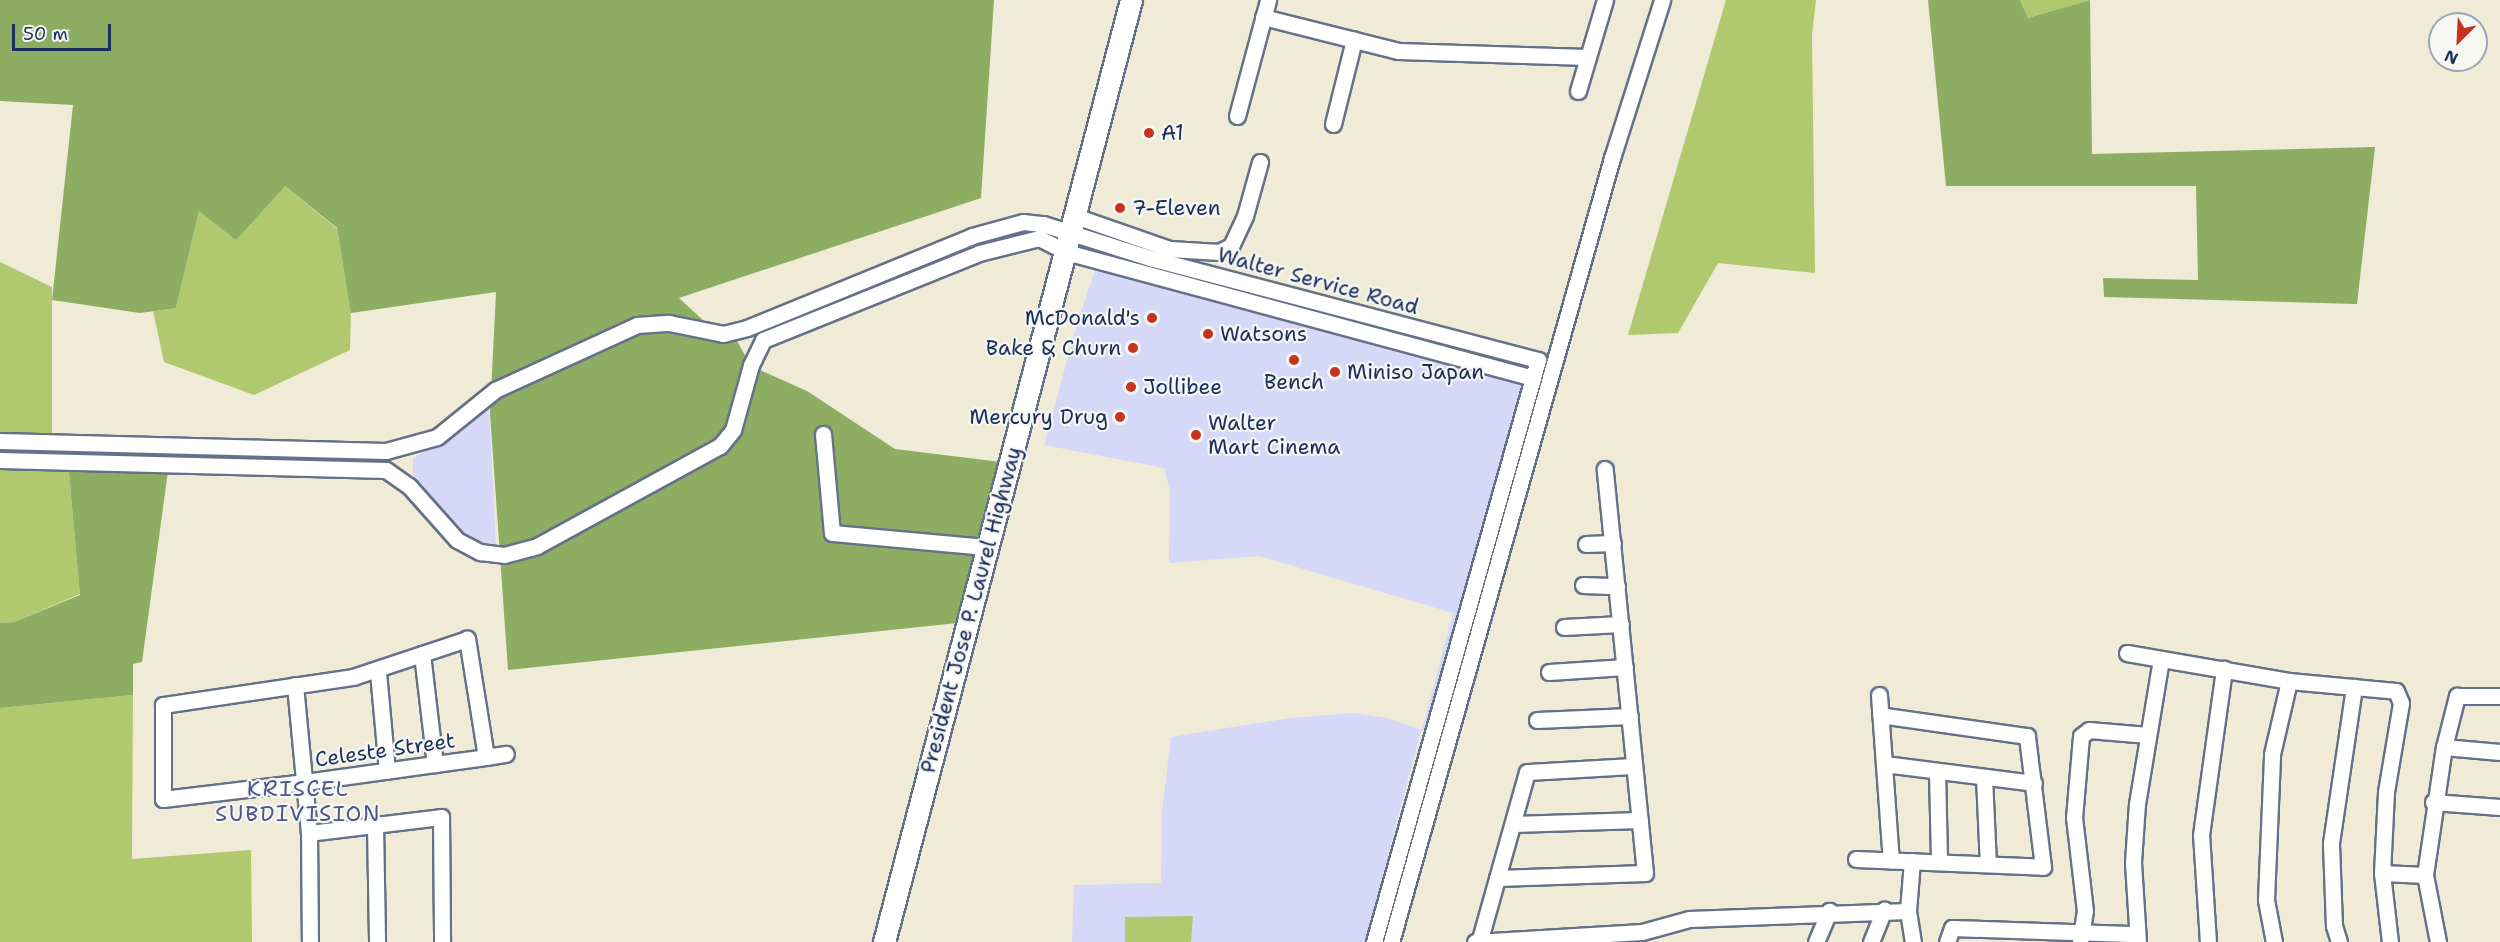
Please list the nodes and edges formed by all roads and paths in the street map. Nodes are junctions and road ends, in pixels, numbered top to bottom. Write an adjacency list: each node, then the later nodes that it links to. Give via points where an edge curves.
1 (1131, 0): 12 (highway, President Jose P. Laurel Highway)
2 (1268, 0): 5 (street)
3 (1605, 0): 7 (street)
4 (1662, 0): 84 (street, via 1612,158)
5 (1263, 17): 6 (street); 9 (street)
6 (1354, 40): 7 (street, via 1398,51); 10 (street)
7 (1587, 57): 8 (street)
8 (1578, 91)
9 (1238, 116)
10 (1333, 124)
11 (1260, 162): 12 (street, via 1245,216 1231,246 1219,252)
12 (1070, 234): 13 (street, via 1042,224 1006,226); 14 (street, via 996,248); 15 (street, Walter Service Road, via 1093,259); 15 (street, Walter Service Road, via 1538,360); 24 (highway, President Jose P. Laurel Highway)
13 (755, 324): 14 (street); 18 (street, via 723,334 669,322 637,326 495,390 436,437)
14 (763, 340): 21 (street, via 751,364 733,430 720,446 537,546 504,555 480,552 457,540 409,486)
15 (1533, 378): 83 (street)
16 (823, 434): 24 (street, via 832,533)
17 (0, 441): 18 (street)
18 (386, 451): 21 (street)
19 (0, 460): 21 (street)
20 (1605, 469): 22 (street)
21 (386, 470)
22 (1613, 543): 23 (street); 26 (street)
23 (1586, 544)
24 (986, 547): 82 (highway, President Jose P. Laurel Highway)
25 (1583, 585): 26 (street)
26 (1617, 586): 27 (street)
27 (1621, 624): 28 (street); 32 (street)
28 (1564, 627)
29 (2127, 652): 31 (street)
30 (422, 654): 34 (street); 48 (street, via 467,639); 49 (street)
31 (2161, 659): 33 (street); 44 (street)
32 (1625, 667): 35 (street); 42 (street)
33 (2224, 669): 36 (street); 89 (street, via 2201,835)
34 (378, 672): 37 (street); 52 (street)
35 (1549, 672)
36 (2289, 681): 38 (street); 90 (street, via 2272,754 2266,900)
37 (295, 685): 55 (street); 55 (street, Celeste Street, via 163,705 163,799)
38 (2354, 687): 68 (street, via 2396,691 2400,697 2386,792); 91 (street, via 2331,843 2334,926)
39 (1879, 695): 41 (street)
40 (2500, 696): 45 (street, via 2457,696)
41 (1880, 715): 50 (street); 56 (street, via 2027,736)
42 (1630, 717): 43 (street); 51 (street)
43 (1537, 720)
44 (2148, 735): 76 (street, via 2089,730 2081,736 2074,819 2085,910); 77 (street, via 2133,862)
45 (2444, 747): 46 (street); 57 (street)
46 (2500, 752)
47 (506, 754): 48 (street, Celeste Street)
48 (486, 757): 49 (street, Celeste Street)
49 (435, 764): 52 (street, Celeste Street)
50 (1884, 764): 53 (street); 64 (street)
51 (1635, 766): 59 (street); 61 (street, via 1527,772)
52 (387, 771): 55 (street, Celeste Street)
53 (1937, 771): 54 (street); 66 (street)
54 (1984, 777): 56 (street); 67 (street)
55 (305, 782): 62 (street)
56 (2034, 783): 67 (street, via 2043,867)
57 (2433, 802): 58 (street); 69 (street)
58 (2500, 807)
59 (1640, 820): 61 (street); 70 (street, via 1645,873)
60 (375, 824): 62 (street); 80 (street); 81 (street, via 441,817)
61 (1513, 824): 70 (street)
62 (309, 833): 79 (street)
63 (1856, 859): 64 (street)
64 (1891, 861): 65 (street)
65 (1912, 861): 66 (street); 73 (street)
66 (1939, 862): 67 (street)
67 (1988, 864)
68 (2382, 873): 69 (street); 92 (street)
69 (2425, 875): 93 (street)
70 (1497, 878): 78 (street)
71 (1884, 910): 72 (street); 73 (street); 86 (street)
72 (1829, 911): 74 (street, via 1689,919); 85 (street)
73 (1908, 911): 87 (street)
74 (1666, 935): 78 (street, via 1642,932)
75 (2012, 937): 76 (street); 88 (street, via 1952,928)
76 (2081, 938): 77 (street)
77 (2138, 938)
78 (1477, 940)
79 (310, 942)
80 (377, 942)
81 (442, 942)
82 (884, 942)
83 (1374, 942)
84 (1391, 942)
85 (1816, 942)
86 (1871, 942)
87 (1913, 942)
88 (1947, 942)
89 (2208, 942)
90 (2274, 942)
91 (2339, 942)
92 (2390, 942)
93 (2438, 942)

